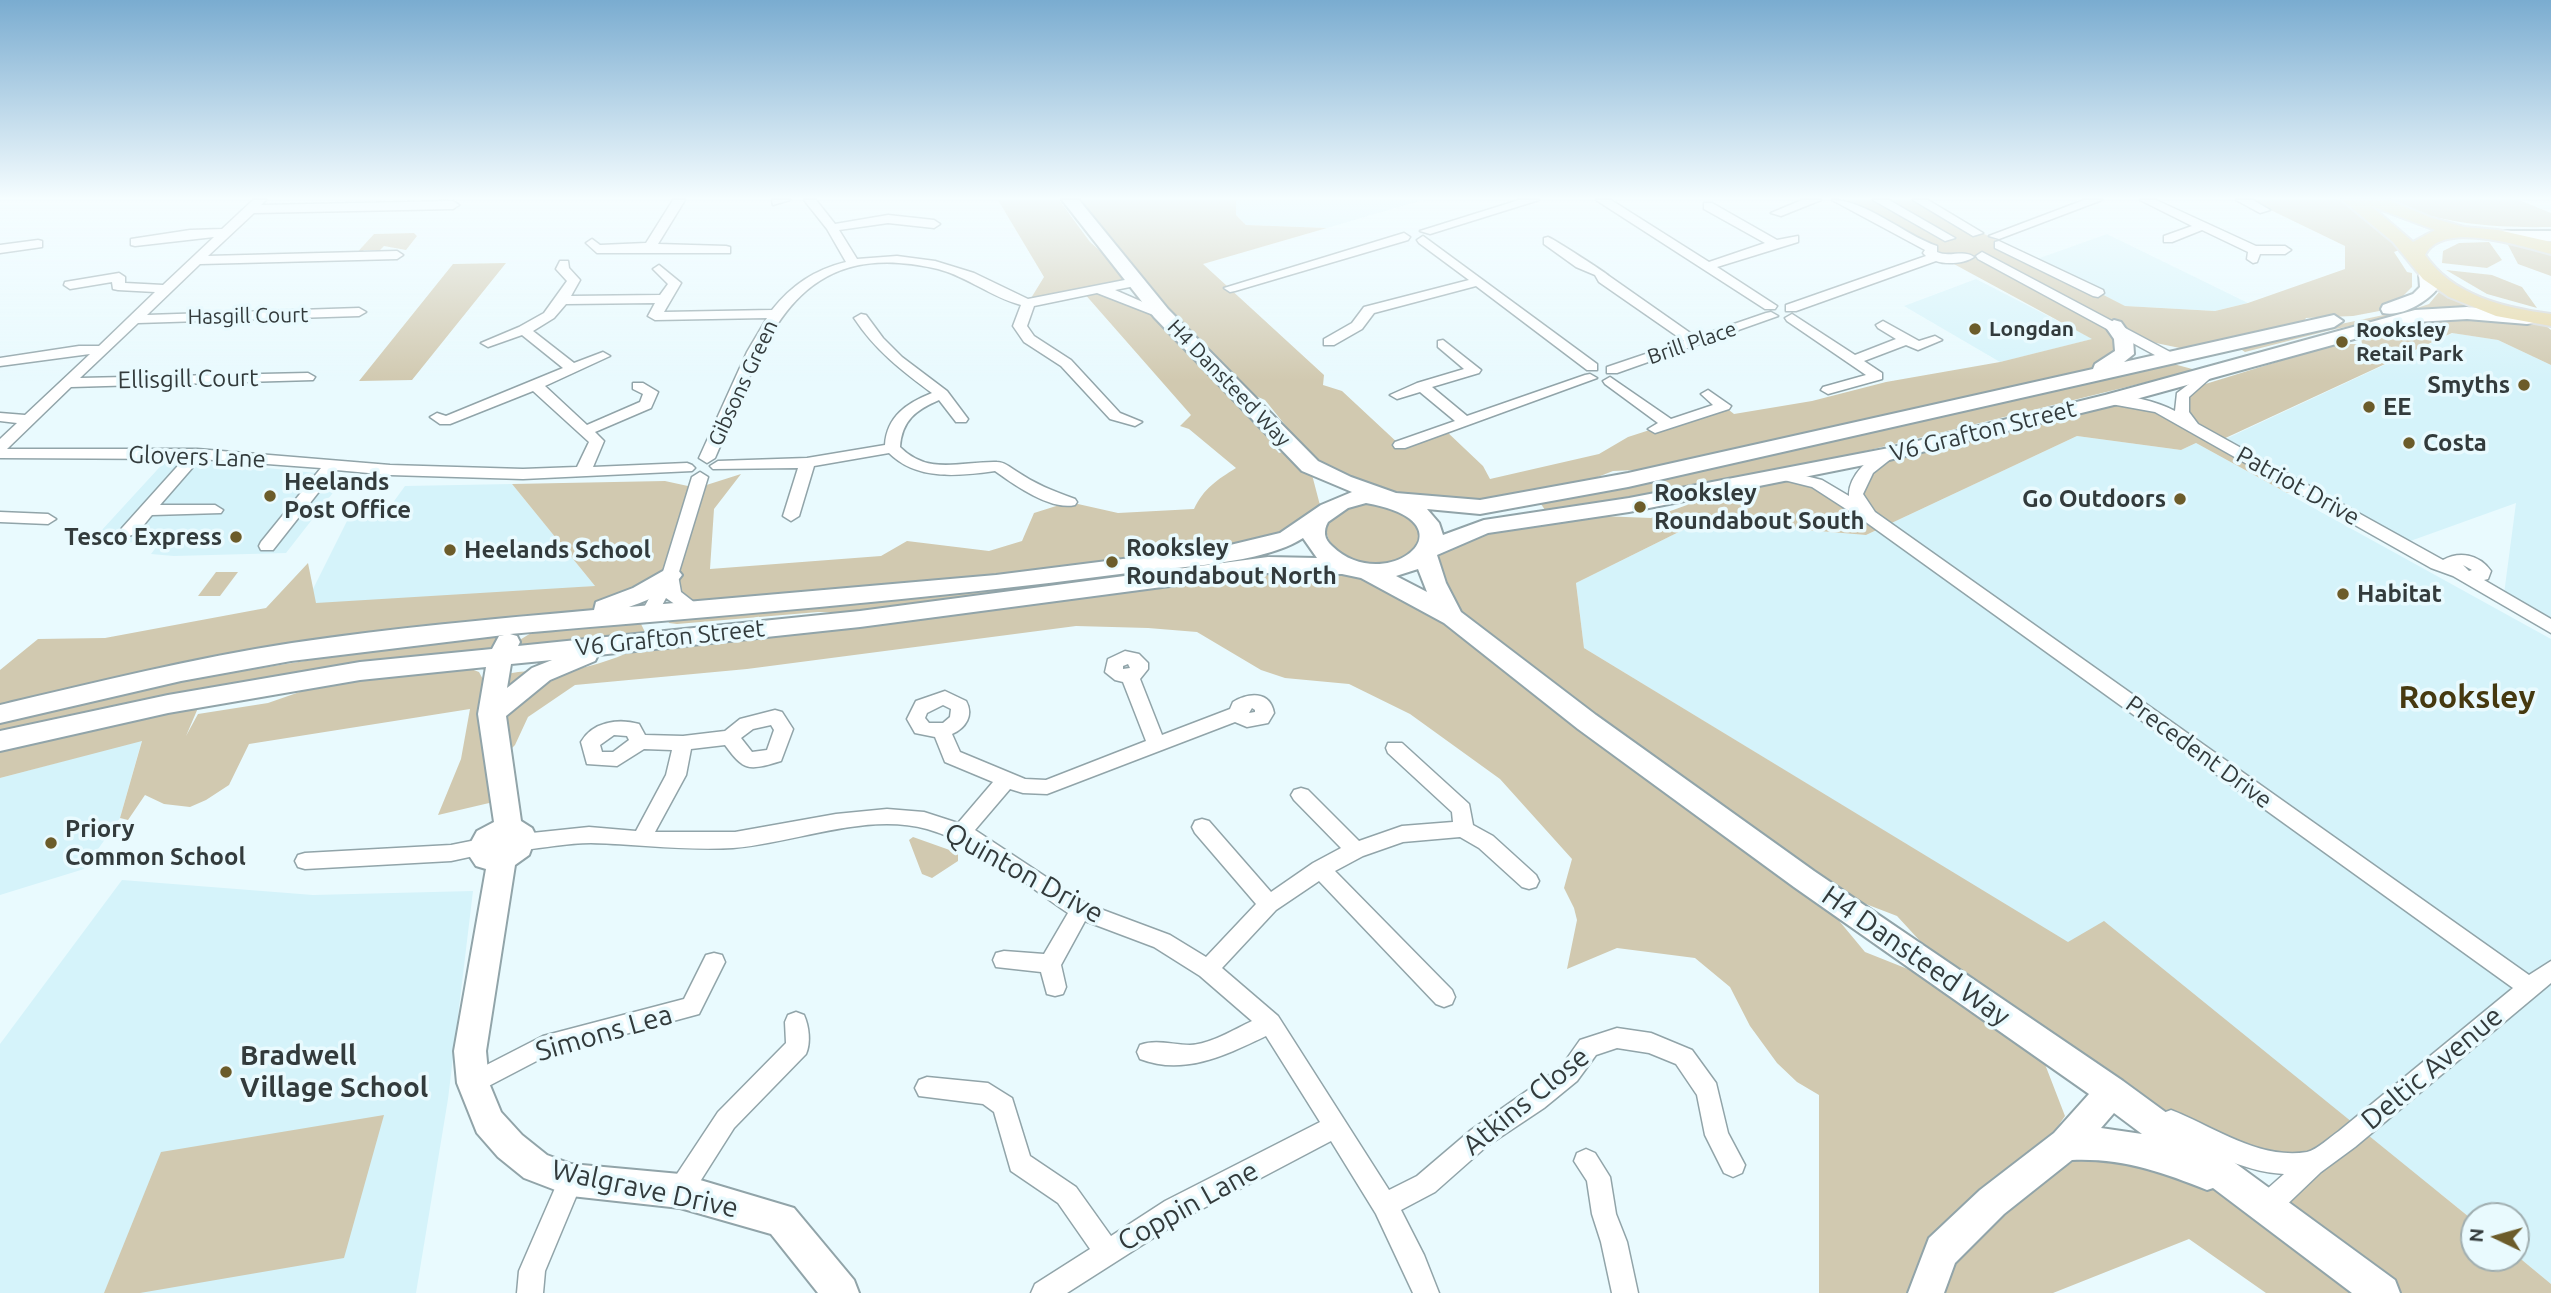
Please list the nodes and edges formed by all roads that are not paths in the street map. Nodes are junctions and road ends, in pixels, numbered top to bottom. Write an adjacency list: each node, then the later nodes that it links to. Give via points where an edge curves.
1 (199, 260): 24 (street)
2 (851, 260): 16 (street)
3 (901, 260): 16 (street, Gibsons Green)
4 (908, 260): 29 (street, Gibsons Green, via 936,265)
5 (1118, 260): 20 (street, H4 Dansteed Way)
6 (1325, 260): 23 (street)
7 (1453, 260): 21 (street)
8 (1575, 260): 48 (street, via 1599,272)
9 (1700, 260): 17 (street)
10 (1726, 260): 17 (street)
11 (1916, 260): 33 (street)
12 (2006, 260): 43 (street)
13 (2017, 260): 26 (street)
14 (2419, 260): 19 (main road)
15 (564, 264): 28 (street, via 562,269 575,280)
16 (853, 264): 34 (street, Gibsons Green, via 814,278)
17 (1709, 266): 30 (street)
18 (659, 270): 27 (street, via 674,283)
19 (2428, 274): 38 (main road, via 2478,302); 52 (street, V6 Grafton Street, via 2428,288 2407,305)
20 (1135, 282): 25 (street); 32 (street, H4 Dansteed Way)
21 (1478, 282): 44 (street, via 1369,310 1357,326); 58 (street)
22 (70, 285): 24 (street, via 119,277 118,286)
23 (1230, 288)
24 (167, 289): 37 (street)
25 (1092, 290): 29 (street); 32 (street, via 1113,293)
26 (2098, 293)
27 (664, 299): 28 (street); 35 (street)
28 (562, 300): 41 (street, via 549,319)
29 (1028, 303): 75 (street, via 1020,326 1030,339 1066,363 1115,415)
30 (1771, 311): 33 (street); 48 (street, Brill Place)
31 (359, 312): 37 (street, Hasgill Court)
32 (1161, 313): 86 (street, H4 Dansteed Way)
33 (1792, 313): 54 (street)
34 (775, 314): 35 (street); 85 (street, Gibsons Green)
35 (655, 316): 42 (street)
36 (861, 318): 67 (street, via 891,357)
37 (136, 319): 51 (street)
38 (2543, 319): 57 (street, V6 Grafton Street, via 2468,313 2415,316)
39 (1329, 325): 44 (street)
40 (1883, 325): 45 (street)
41 (524, 330): 49 (street); 56 (street)
42 (647, 330)
43 (2123, 331): 52 (street); 60 (street, via 2124,354)
44 (1345, 332): 47 (street)
45 (1907, 340): 46 (street, via 1918,346); 54 (street)
46 (1935, 340)
47 (1329, 342)
48 (1694, 342): 59 (street, Brill Place)
49 (488, 343)
50 (1443, 344): 65 (street, via 1474,370)
51 (103, 350): 55 (street); 62 (street)
52 (2183, 354): 57 (street, via 2193,366); 60 (street, V6 Grafton Street)
53 (603, 356): 56 (street)
54 (1854, 360): 66 (street, via 1882,379)
55 (0, 362)
56 (573, 369): 63 (street)
57 (2217, 370): 70 (street, V6 Grafton Street); 77 (street, via 2182,396 2182,412)
58 (1591, 372): 59 (street, via 1605,367); 76 (street)
59 (1611, 375): 68 (street, via 1662,427 1729,410)
60 (2086, 376): 94 (street, V6 Grafton Street, via 1628,480)
61 (308, 377): 62 (street, Ellisgill Court)
62 (68, 383): 73 (street)
63 (535, 385): 72 (street, via 445,421); 78 (street)
64 (638, 386): 78 (street, via 651,392 646,405)
65 (1422, 386): 69 (street); 76 (street)
66 (1828, 390)
67 (942, 394): 74 (street); 81 (street, via 899,417)
68 (1707, 394)
69 (1397, 395)
70 (2111, 400): 77 (street, Patriot Drive, via 2148,405); 84 (street, V6 Grafton Street)
71 (0, 416): 73 (street)
72 (437, 417)
73 (28, 419): 80 (street)
74 (961, 419)
75 (1136, 422)
76 (1465, 422): 79 (street)
77 (2194, 428): 114 (street, Patriot Drive, via 2437,564 2466,571 2489,591)
78 (587, 430): 89 (street, via 597,441)
79 (1401, 445)
80 (0, 447)
81 (892, 448): 87 (street); 93 (street, via 901,460 924,468 969,470 994,460 1031,489)
82 (0, 453): 83 (street, Glovers Lane)
83 (197, 454): 88 (street, Glovers Lane); 95 (street)
84 (1889, 454): 91 (street, V6 Grafton Street); 99 (street, via 1868,467 1857,482 1855,494)
85 (713, 462): 87 (street); 90 (street, via 693,462)
86 (1306, 462): 92 (street, H4 Dansteed Way, via 1343,482); 98 (street, H4 Dansteed Way)
87 (807, 463): 102 (street, via 796,517)
88 (332, 464): 89 (street, Glovers Lane, via 431,472); 104 (street)
89 (583, 472): 90 (street, Glovers Lane)
90 (694, 472): 109 (street, Gibsons Green)
91 (1785, 476): 94 (street, V6 Grafton Street, via 1629,505); 99 (street, Precedent Drive, via 1817,483)
92 (1392, 499): 97 (street, V6 Grafton Street); 98 (street, via 1349,499); 105 (street, via 1418,510 1428,520 1432,529)
93 (1069, 502)
94 (1540, 508): 97 (street, V6 Grafton Street)
95 (148, 510): 96 (street); 103 (street)
96 (215, 510)
97 (1500, 515): 105 (street, V6 Grafton Street)
98 (1320, 516): 106 (street, V6 Grafton Street, via 1288,537); 108 (street, via 1315,535 1318,546)
99 (1869, 516): 148 (street, Precedent Drive)
100 (0, 517): 101 (street)
101 (48, 519)
102 (775, 522)
103 (128, 532)
104 (267, 546)
105 (1427, 551): 108 (street, via 1408,566 1383,572); 112 (street, H4 Dansteed Way, via 1434,583)
106 (1226, 562): 107 (street, V6 Grafton Street); 108 (street, V6 Grafton Street)
107 (1175, 569): 110 (street, V6 Grafton Street); 115 (street, V6 Grafton Street, via 860,620)
108 (1355, 569): 112 (street, H4 Dansteed Way, via 1407,590)
109 (670, 575): 110 (street, via 673,595); 111 (street, Gibsons Green); 113 (street, via 619,603)
110 (695, 610): 111 (street, V6 Grafton Street)
111 (650, 613): 113 (street, V6 Grafton Street); 115 (street, via 656,627 668,632)
112 (1454, 619): 155 (street, H4 Dansteed Way, via 1663,777)
113 (548, 621): 117 (street, via 513,636); 120 (street, V6 Grafton Street, via 291,652)
114 (2550, 626)
115 (712, 634): 116 (street, V6 Grafton Street)
116 (616, 643): 117 (street, V6 Grafton Street); 121 (street, via 541,674)
117 (501, 654): 121 (street, Walgrave Drive); 124 (street, V6 Grafton Street, via 258,687)
118 (1130, 676): 127 (street)
119 (1238, 713): 127 (street)
120 (0, 714)
121 (491, 714): 135 (street, Walgrave Drive, via 508,812)
122 (942, 731): 129 (street, via 952,757)
123 (730, 737): 126 (street)
124 (0, 741)
125 (640, 742): 126 (street)
126 (683, 743): 134 (street, via 676,775)
127 (1156, 744): 129 (street, via 1047,787)
128 (1395, 747): 132 (street, via 1462,809)
129 (1006, 780): 133 (street)
130 (1301, 795): 136 (street)
131 (1202, 827): 140 (street)
132 (1463, 829): 136 (street, via 1402,834); 139 (street, via 1486,842)
133 (962, 832): 134 (street, Quinton Drive, via 924,820 887,817 735,840); 141 (street, Quinton Drive)
134 (642, 838): 135 (street, Quinton Drive, via 589,835)
135 (503, 844): 137 (street, via 451,853); 153 (street, Walgrave Drive, via 470,1051)
136 (1356, 850): 138 (street)
137 (305, 861)
138 (1320, 869): 140 (street); 149 (street)
139 (1529, 881)
140 (1269, 904): 145 (street)
141 (1080, 910): 144 (street); 145 (street, Quinton Drive, via 1162,942)
142 (1004, 960): 144 (street)
143 (714, 962): 153 (street, Simons Lea, via 691,1007 543,1046)
144 (1050, 964): 147 (street)
145 (1208, 970): 151 (street, Quinton Drive)
146 (2551, 970): 148 (street, Deltic Avenue)
147 (1055, 987)
148 (2529, 987): 159 (street, Deltic Avenue)
149 (1444, 997)
150 (796, 1022): 162 (street, via 798,1047 726,1120)
151 (1270, 1023): 152 (street, via 1219,1048 1192,1055); 156 (street, Quinton Drive)
152 (1148, 1052)
153 (473, 1083): 161 (street, Walgrave Drive, via 489,1122 510,1146 537,1167)
154 (928, 1088): 165 (street, via 988,1094 1004,1106 1020,1163 1067,1195)
155 (2112, 1092): 157 (street); 159 (street, via 2228,1149 2270,1162); 164 (street, H4 Dansteed Way)
156 (1336, 1126): 163 (street, Quinton Drive); 165 (street, Coppin Lane, via 1174,1210)
157 (2066, 1144): 164 (street, via 2103,1142 2147,1151 2193,1167); 171 (street, via 1992,1202 1942,1251)
158 (1586, 1161): 170 (street, via 1598,1177)
159 (2312, 1164): 164 (street, Deltic Avenue)
160 (1733, 1165): 163 (street, Atkins Close, via 1717,1135 1708,1091 1684,1057 1651,1043 1617,1038 1588,1047 1569,1074 1479,1138 1426,1184)
161 (571, 1180): 162 (street, Walgrave Drive); 166 (street, via 532,1271)
162 (680, 1191): 167 (street, Walgrave Drive, via 782,1220)
163 (1385, 1205): 169 (street, Quinton Drive)
164 (2267, 1206): 172 (street, H4 Dansteed Way)
165 (1107, 1251): 168 (street, Coppin Lane)
166 (530, 1293)
167 (841, 1293)
168 (1044, 1293)
169 (1426, 1293)
170 (1625, 1293)
171 (1926, 1293)
172 (2382, 1293)

